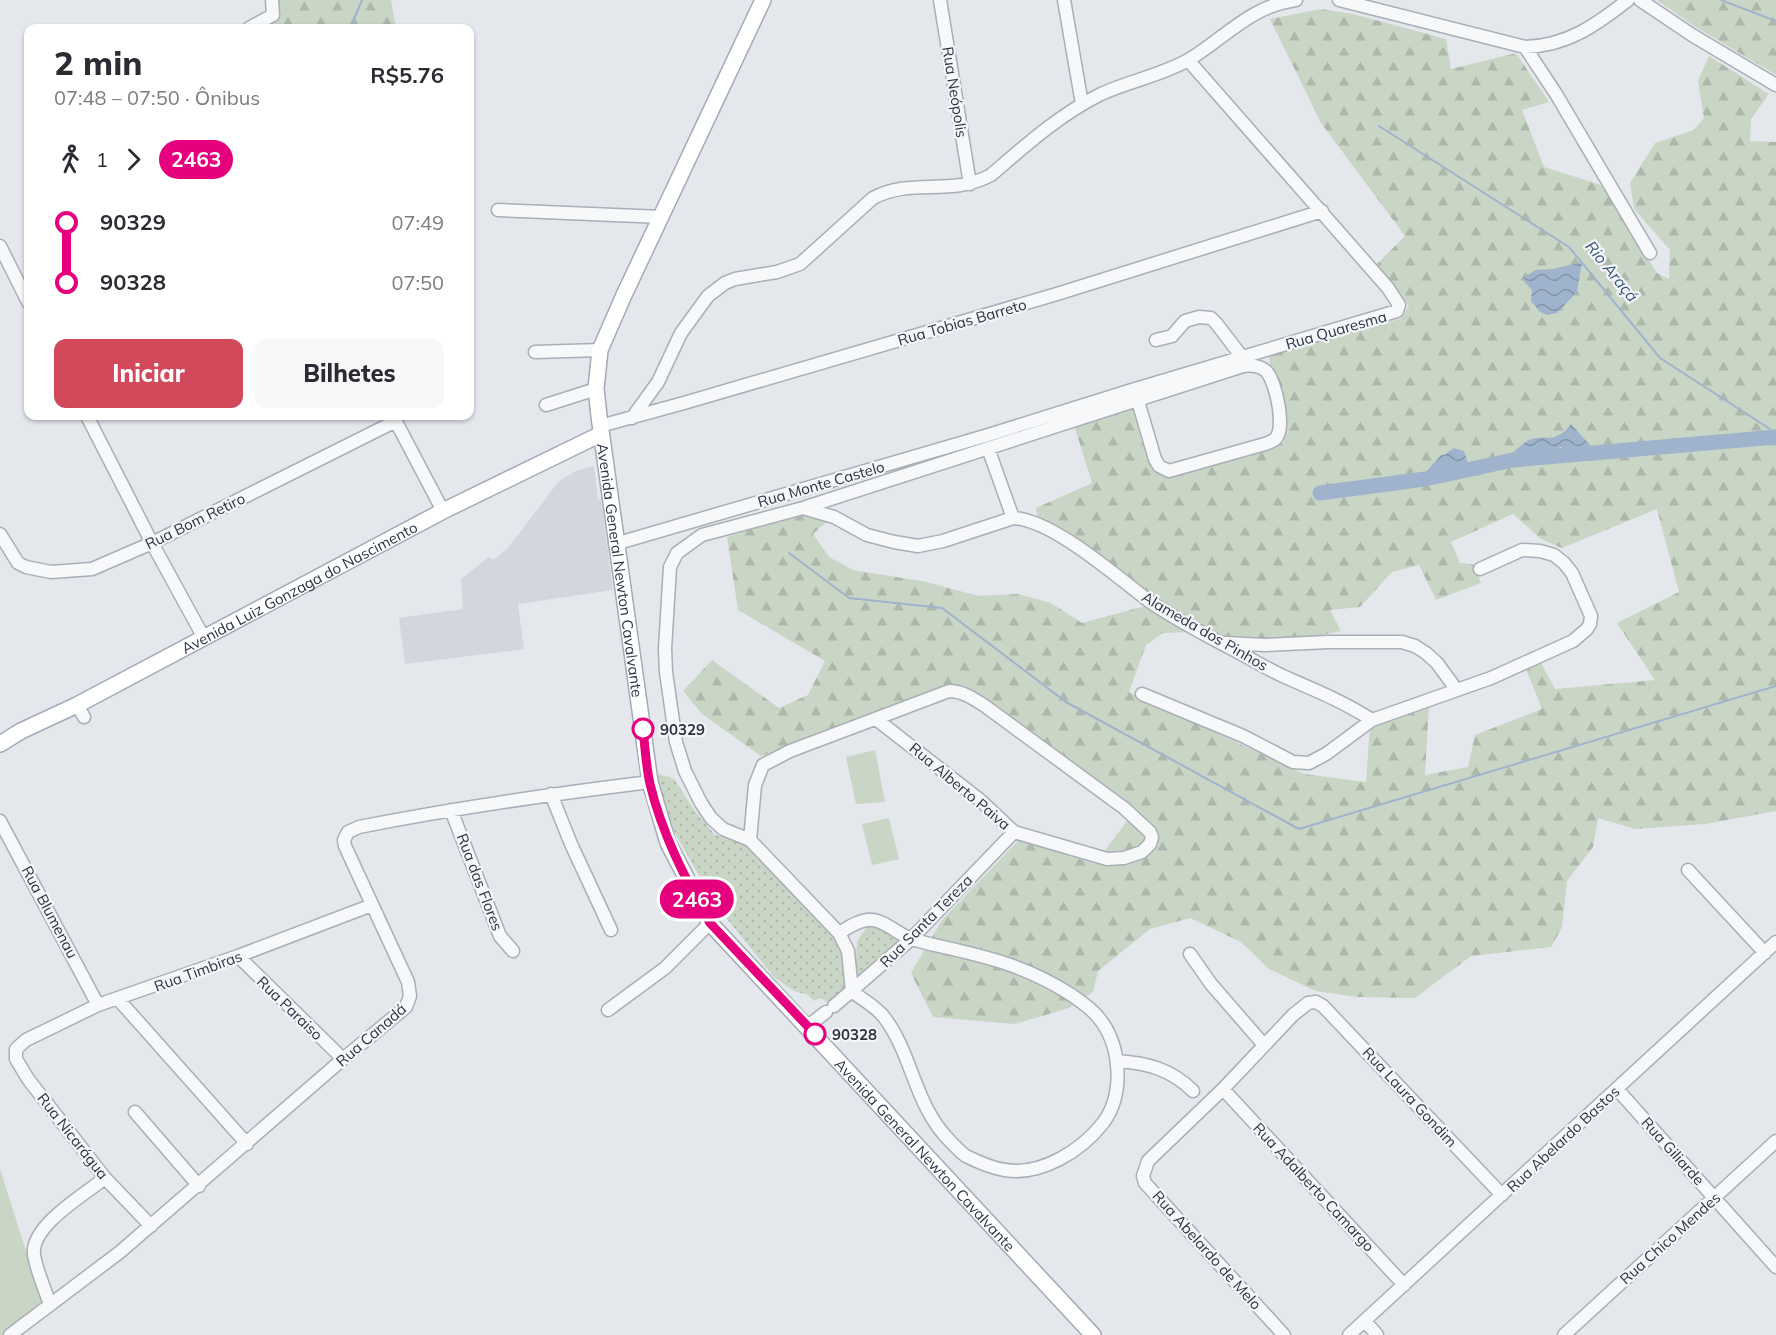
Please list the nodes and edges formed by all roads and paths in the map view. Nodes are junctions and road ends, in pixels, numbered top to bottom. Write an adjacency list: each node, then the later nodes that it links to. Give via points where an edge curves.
1 (272, 0): 9 (street, via 273,15)
2 (763, 0): 17 (main road, Avenida General Newton Cavalvante)
3 (940, 0): 14 (street, Rua Neópolis)
4 (1064, 0): 13 (street)
5 (1296, 0): 11 (street, via 1255,13)
6 (1340, 0): 10 (street)
7 (1628, 0): 10 (street, via 1574,36 1543,47)
8 (1640, 0): 12 (street)
9 (258, 24)
10 (1525, 47): 19 (street)
11 (1188, 60): 13 (street); 16 (street, Rua Quaresma)
12 (1776, 85)
13 (1082, 104): 14 (street, via 1050,124 991,175)
14 (970, 184): 28 (street, via 905,187 883,193 800,264 725,282 698,306 673,347 658,382)
15 (498, 210): 17 (street)
16 (1322, 211): 24 (street, Rua Quaresma, via 1388,288 1399,309); 28 (street, Rua Tobias Barreto, via 1057,294)
17 (662, 217): 22 (main road, Avenida General Newton Cavalvante)
18 (0, 246): 20 (street)
19 (1650, 253)
20 (24, 294)
21 (1156, 340): 24 (street, via 1172,336 1185,321 1211,318)
22 (600, 350): 23 (street); 25 (main road, Avenida General Newton Cavalvante)
23 (535, 352)
24 (1242, 357): 32 (street, Rua Quaresma)
25 (596, 389): 27 (street); 33 (main road, Avenida General Newton Cavalvante)
26 (1138, 401): 26 (street, via 1155,459 1169,471 1274,440 1279,428 1278,400 1271,379 1265,370 1250,365); 34 (street)
27 (546, 405)
28 (632, 418): 33 (street, Rua Tobias Barreto)
29 (89, 420): 39 (street)
30 (390, 420): 39 (street, Rua Bom Retiro)
31 (395, 420): 36 (street)
32 (1027, 423): 40 (street, Rua Monte Castelo)
33 (601, 430): 36 (main road, Avenida Luiz Gonzaga do Nascimento); 40 (main road, Avenida General Newton Cavalvante)
34 (988, 448): 35 (street); 37 (street)
35 (803, 508): 37 (street, via 824,513 867,535 918,546); 54 (street, via 702,535 677,552 670,567 665,649 676,742 685,771 711,818 723,829)
36 (443, 511): 42 (main road, Avenida Luiz Gonzaga do Nascimento)
37 (1013, 518): 43 (street, Alameda dos Pinhos, via 1024,518 1047,528 1151,602)
38 (0, 534): 39 (street, Rua Bom Retiro, via 18,563 51,572 92,569)
39 (152, 543): 42 (street)
40 (615, 544): 49 (main road, Avenida General Newton Cavalvante)
41 (1480, 569): 44 (street, via 1522,550 1554,555 1572,573 1591,616 1590,624 1573,640 1491,678)
42 (204, 638): 48 (main road, Avenida Luiz Gonzaga do Nascimento, via 81,711 21,731)
43 (1220, 643): 44 (street, via 1402,642 1426,653); 47 (street, Alameda dos Pinhos)
44 (1456, 689): 47 (street)
45 (1142, 694): 47 (street, via 1300,763 1316,760)
46 (876, 719): 53 (street, Rua Alberto Paiva); 53 (street, Rua Alberto Paiva, via 949,691 962,692 1124,808 1152,837 1142,852 1107,859); 54 (street, via 763,765 755,785)
47 (1372, 720)
48 (0, 744)
49 (650, 782): 50 (street, Rua Canadá); 57 (main road, Avenida General Newton Cavalvante, via 668,843)
50 (551, 794): 51 (street, Rua Canadá); 58 (street)
51 (452, 810): 56 (street, Rua Canadá, via 348,832 345,846); 62 (street, Rua das Flores, via 500,936)
52 (0, 821): 68 (street, Rua Blumenau)
53 (1014, 831): 60 (street, Rua Santa Tereza)
54 (750, 840): 59 (street)
55 (1688, 870): 63 (street)
56 (372, 904): 65 (street, Rua Timbiras); 73 (street, Rua Canadá, via 411,991 401,1011)
57 (710, 923): 69 (street, via 665,968); 70 (main road, Avenida General Newton Cavalvante)
58 (612, 930)
59 (839, 933): 60 (street, via 871,919); 66 (street, via 848,951)
60 (911, 939): 66 (street, Rua Santa Tereza); 74 (street, via 1007,963 1048,981 1098,1015 1112,1040)
61 (1776, 942): 63 (street, Rua Abelardo Bastos)
62 (513, 951)
63 (1765, 953): 76 (street, Rua Abelardo Bastos)
64 (1190, 954): 72 (street, via 1210,984)
65 (238, 957): 67 (street, Rua Timbiras); 73 (street, Rua Paraiso)
66 (852, 992): 70 (street, Rua Santa Tereza); 74 (street, via 884,1016 920,1097 944,1135 964,1155 1004,1170 1035,1169 1059,1160 1103,1123 1114,1098)
67 (118, 999): 68 (street, Rua Timbiras); 80 (street)
68 (98, 1005): 71 (street, Rua Timbiras)
69 (608, 1010)
70 (808, 1026): 91 (main road, Avenida General Newton Cavalvante)
71 (26, 1040): 81 (street, Rua Nicarágua, via 15,1054 21,1069)
72 (1264, 1045): 75 (street); 83 (street, Rua Laura Gondim, via 1301,1008 1311,1002 1323,1006)
73 (343, 1059): 80 (street, Rua Canadá)
74 (1117, 1061): 77 (street, via 1157,1067)
75 (1223, 1089): 87 (street, Rua Adalberto Camargo); 92 (street, Rua Abelardo de Melo, via 1148,1161 1143,1176 1145,1183)
76 (1617, 1089): 83 (street, Rua Abelardo Bastos); 84 (street, Rua Giliarde)
77 (1193, 1091)
78 (135, 1112): 82 (street)
79 (1776, 1141): 84 (street, Rua Chico Mendes)
80 (247, 1144): 82 (street, Rua Canadá)
81 (105, 1178): 85 (street, Rua Nicarágua); 88 (street, via 36,1237 34,1256)
82 (199, 1186): 85 (street, Rua Canadá)
83 (1502, 1196): 87 (street, Rua Abelardo Bastos)
84 (1715, 1198): 86 (street, Rua Giliarde); 95 (street, Rua Chico Mendes)
85 (151, 1226): 88 (street, Rua Canadá)
86 (1776, 1267)
87 (1404, 1285): 89 (street, Rua Abelardo Bastos)
88 (50, 1305): 90 (street, Rua Canadá)
89 (1365, 1321): 93 (street, Rua Abelardo Bastos); 94 (street)
90 (10, 1335)
91 (1093, 1335)
92 (1284, 1335)
93 (1349, 1335)
94 (1377, 1335)
95 (1564, 1335)

